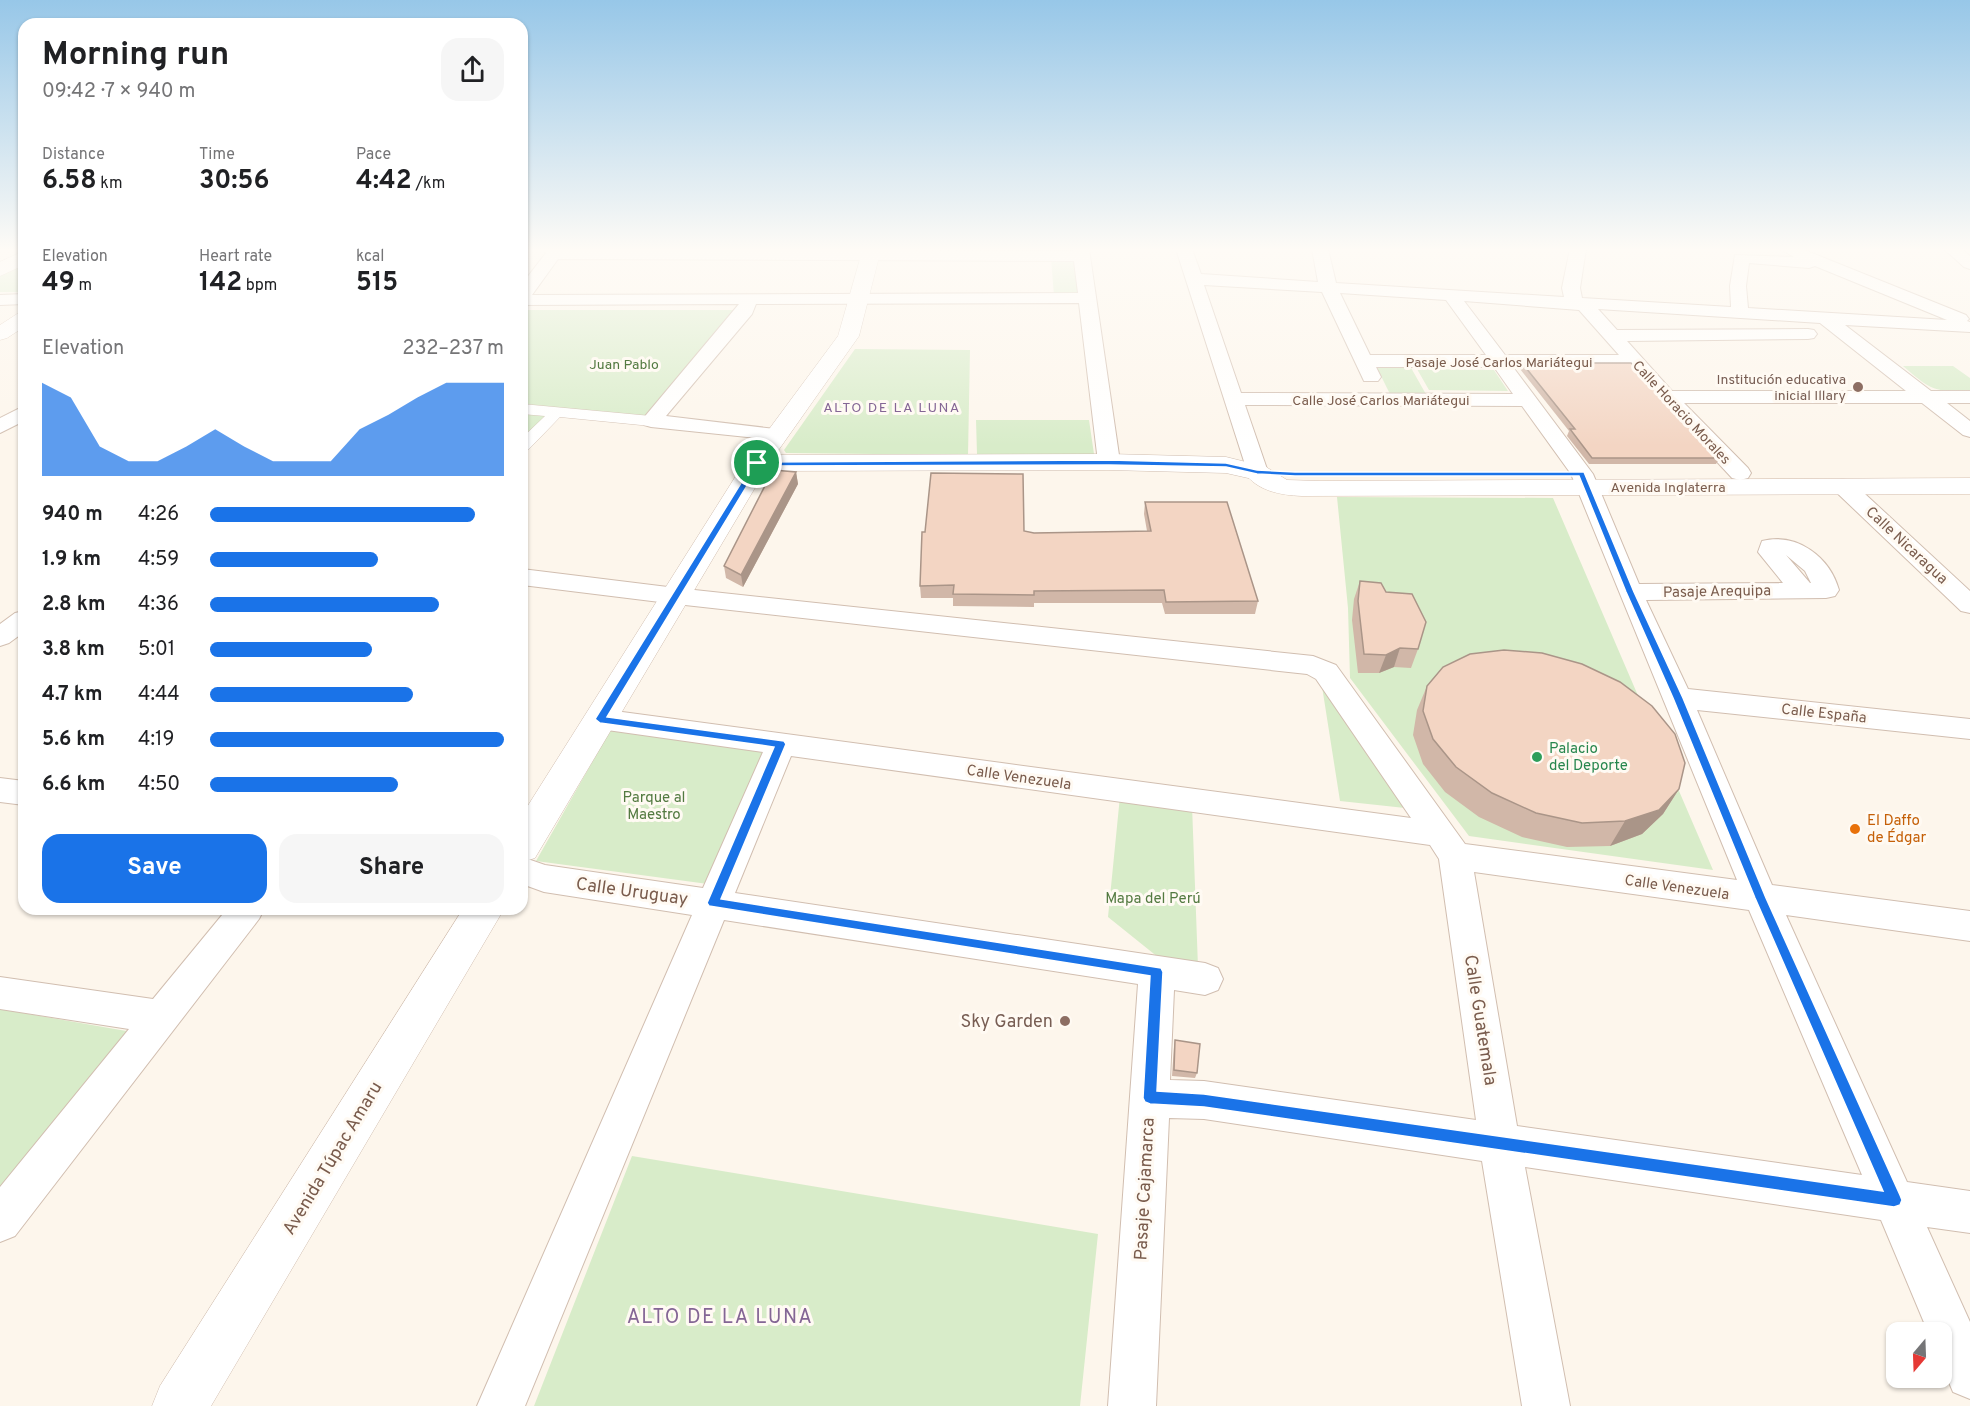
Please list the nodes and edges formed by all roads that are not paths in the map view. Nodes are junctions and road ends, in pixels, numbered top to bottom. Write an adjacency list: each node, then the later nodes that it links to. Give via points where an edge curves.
1 (742, 315): 28 (street)
2 (854, 315): 32 (street, via 848,336)
3 (1088, 315): 34 (street)
4 (1206, 315): 22 (street)
5 (1341, 315): 16 (street)
6 (1465, 315): 18 (street)
7 (1593, 315): 15 (street, Calle Horacio Morales)
8 (1767, 315): 10 (street)
9 (1945, 315): 12 (street)
10 (1825, 318): 12 (street); 14 (street)
11 (18, 322): 13 (street)
12 (1970, 325)
13 (0, 333)
14 (1846, 334): 15 (street); 19 (street)
15 (1612, 336): 17 (street, Calle Horacio Morales)
16 (1364, 361): 18 (street, Pasaje José Carlos Mariátegui); 23 (street)
17 (1634, 361): 18 (street, Pasaje José Carlos Mariátegui); 21 (street, Calle Horacio Morales)
18 (1500, 363): 24 (street)
19 (1929, 397): 20 (street); 21 (street); 30 (street)
20 (1970, 397)
21 (1667, 398): 38 (street, Calle Horacio Morales)
22 (1233, 399): 23 (street, Calle José Carlos Mariátegui); 36 (street)
23 (1380, 400): 24 (street, Calle José Carlos Mariátegui)
24 (1529, 400): 39 (street)
25 (528, 410): 26 (street)
26 (557, 412): 28 (street); 33 (street)
27 (18, 416): 29 (street)
28 (651, 421): 32 (street)
29 (0, 429): 31 (street)
30 (1970, 431)
31 (18, 433)
32 (777, 434): 35 (street)
33 (528, 441)
34 (1109, 462): 35 (street, Avenida Inglaterra); 36 (street, Avenida Inglaterra, via 1226,465)
35 (757, 463): 45 (street)
36 (1257, 472): 39 (street, Avenida Inglaterra, via 1269,484 1291,488)
37 (1970, 472): 38 (street, Avenida Inglaterra)
38 (1740, 473): 39 (street, Avenida Inglaterra)
39 (1584, 481): 40 (street, Avenida Inglaterra); 44 (street)
40 (1843, 486): 41 (street, Avenida Inglaterra); 46 (street, Calle Nicaragua)
41 (1970, 486)
42 (528, 578): 45 (street)
43 (1803, 591): 44 (street, Pasaje Arequipa)
44 (1630, 592): 50 (street)
45 (676, 596): 51 (street); 57 (street, Calle Guatemala, via 1313,665 1326,672)
46 (1970, 605)
47 (18, 624): 48 (street)
48 (0, 637): 49 (street)
49 (18, 639)
50 (1678, 698): 52 (street, Calle España); 59 (street)
51 (600, 719): 53 (street, Calle Venezuela); 56 (street)
52 (1970, 729)
53 (781, 744): 57 (street, Calle Venezuela); 60 (street)
54 (0, 790): 55 (street)
55 (18, 793)
56 (528, 837)
57 (1447, 845): 59 (street, Calle Venezuela); 69 (street, Calle Guatemala)
58 (528, 872): 60 (street, Calle Uruguay, via 543,878)
59 (1761, 898): 63 (street, Calle Venezuela); 70 (street)
60 (713, 903): 64 (street, Calle Uruguay); 75 (street)
61 (242, 915): 67 (street)
62 (480, 915): 74 (street, Avenida Túpac Amaru)
63 (1970, 926)
64 (1157, 972): 65 (street, Calle Uruguay); 68 (street, Pasaje Cajamarca)
65 (1205, 979)
66 (0, 993): 67 (street)
67 (159, 1017): 72 (street)
68 (1150, 1098): 69 (street, via 1204,1100); 76 (street, Pasaje Cajamarca)
69 (1500, 1143): 70 (street); 77 (street, Calle Guatemala)
70 (1894, 1200): 71 (street); 73 (street)
71 (1970, 1212)
72 (0, 1221)
73 (1970, 1375)
74 (180, 1406)
75 (501, 1406)
76 (1132, 1406)
77 (1546, 1406)

